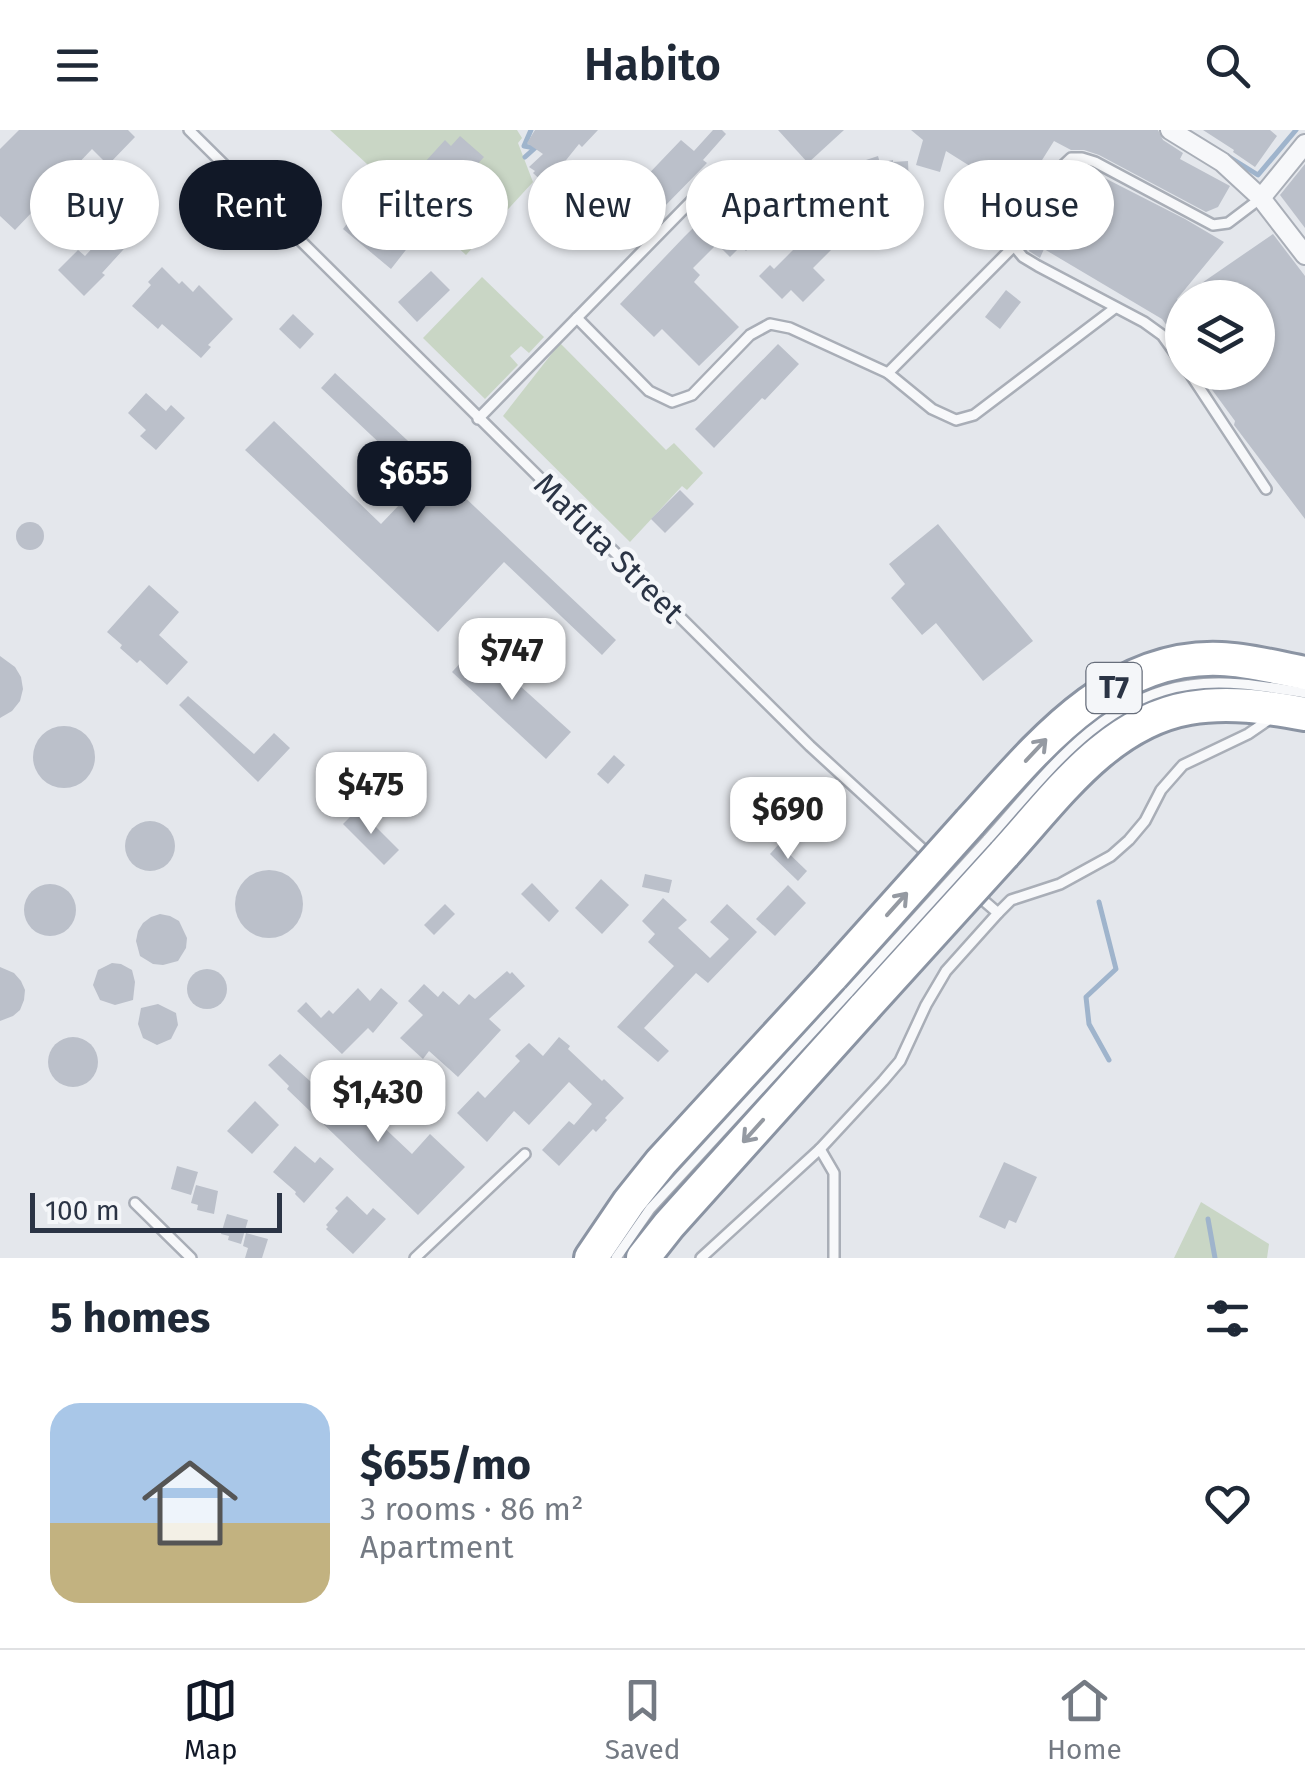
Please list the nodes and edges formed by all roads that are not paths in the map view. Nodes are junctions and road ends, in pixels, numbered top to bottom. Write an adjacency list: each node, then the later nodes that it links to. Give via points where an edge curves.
1 (189, 130): 15 (lane, Mafuta Street)
2 (1170, 130): 5 (street, via 1222,162)
3 (1305, 144): 5 (street)
4 (1114, 172): 5 (lane, via 1213,225 1228,223)
5 (1261, 198): 9 (street)
6 (686, 207): 11 (lane)
7 (1010, 250): 13 (lane)
8 (1017, 250): 10 (lane)
9 (1305, 255)
10 (1115, 308): 12 (lane); 13 (lane, via 974,415 956,420)
11 (577, 318): 13 (lane, via 649,391 672,402 692,395 750,335 770,324); 15 (lane)
12 (1165, 339)
13 (888, 373)
14 (1201, 390): 16 (lane)
15 (478, 419): 20 (lane, Mafuta Street, via 810,746)
16 (1266, 489)
17 (1305, 673): 19 (highway, T7, one-way to 17, via 1039,746 1100,695 1134,677 1220,659)
18 (1298, 706): 19 (highway, via 1189,708 1154,718 1117,738 1066,786); 20 (lane, via 1183,765 1111,856)
19 (987, 839): 21 (highway, T7, bridge); 21 (highway, T7, bridge)
20 (998, 912): 22 (lane, via 946,970 900,1061)
21 (849, 992): 27 (highway, T7, via 661,1162); 28 (lane, via 662,1195); 29 (highway, T7, one-way to 29)
22 (820, 1149): 30 (lane); 31 (lane, via 834,1173)
23 (525, 1154): 26 (lane)
24 (135, 1203): 25 (lane)
25 (191, 1258)
26 (415, 1258)
27 (592, 1258)
28 (616, 1258)
29 (643, 1258)
30 (702, 1258)
31 (834, 1258)

